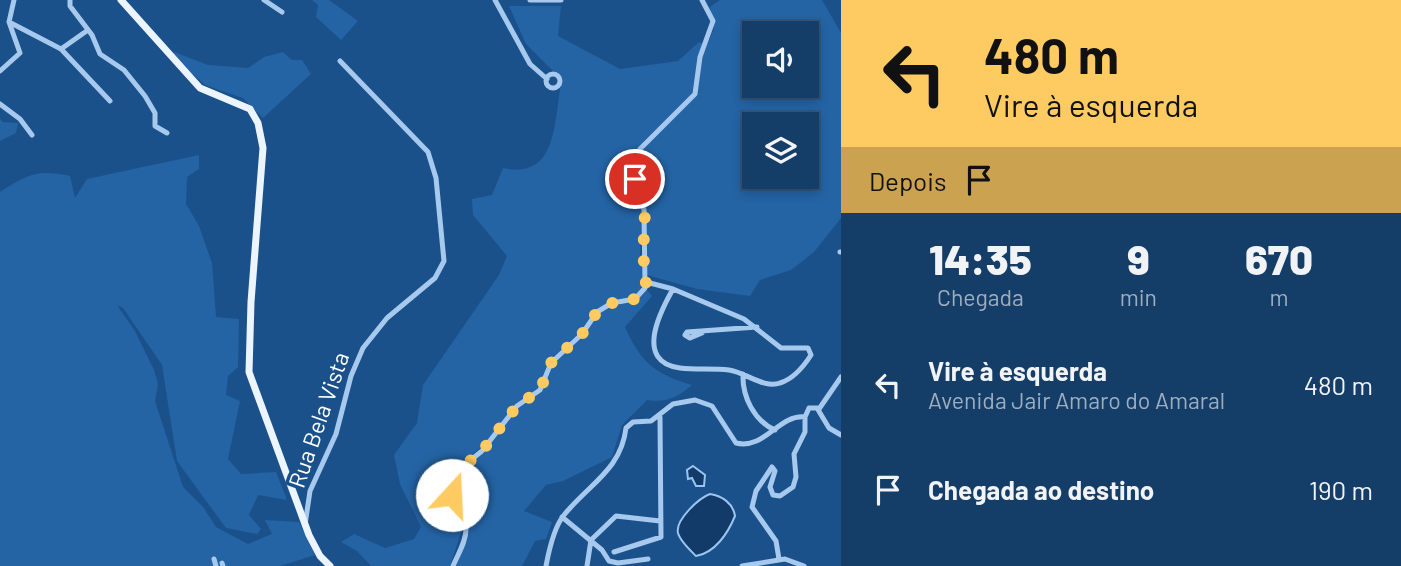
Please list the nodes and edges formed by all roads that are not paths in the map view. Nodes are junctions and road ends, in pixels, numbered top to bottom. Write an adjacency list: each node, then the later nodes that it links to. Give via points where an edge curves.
1 (14, 0): 11 (street)
2 (70, 0): 12 (street)
3 (121, 0): 34 (main road, via 200,88 244,105 258,123 263,148 249,372)
4 (264, 0): 10 (street)
5 (495, 0): 16 (street, via 530,64)
6 (530, 0): 7 (street)
7 (561, 0)
8 (712, 0): 9 (street)
9 (703, 1): 21 (street, via 713,21 695,94 631,164 644,210)
10 (282, 12)
11 (9, 22): 13 (street); 15 (street, via 20,53)
12 (88, 30): 13 (street); 19 (street, via 100,54 124,70 153,108 155,126)
13 (61, 49): 17 (street)
14 (340, 61): 34 (street, Rua Bela Vista, via 428,152 436,178 444,261 435,278 387,318 363,348 336,434 313,482)
15 (0, 71)
16 (547, 79)
17 (110, 101)
18 (0, 104): 20 (street, via 20,118)
19 (167, 133)
20 (32, 135)
21 (646, 282): 22 (street); 40 (street, via 635,299 612,303 597,312 582,334 551,363 540,390 517,406 482,451 452,476 450,488 466,526)
22 (673, 289): 23 (street); 25 (street, via 654,329 652,340 658,354 674,366)
23 (757, 327): 24 (street); 25 (street, via 781,348 808,348 811,355 782,383 769,384)
24 (689, 332)
25 (743, 373): 30 (street, via 755,415)
26 (841, 377): 27 (street)
27 (819, 409): 28 (street, via 811,407); 31 (street, via 829,428)
28 (805, 416): 30 (street); 38 (street, via 806,432 794,454 793,487 785,494 773,495 772,467 751,503 776,541)
29 (660, 418): 30 (street, via 673,404 695,400 712,407 736,443 750,445); 32 (street, via 629,425 624,447 613,465); 33 (street)
30 (775, 430)
31 (841, 435)
32 (562, 517): 35 (street); 41 (street)
33 (660, 521): 35 (street, via 619,514); 36 (street, via 661,537)
34 (305, 525): 39 (main road)
35 (591, 540): 37 (street, via 609,561); 42 (street)
36 (614, 552)
37 (649, 559)
38 (779, 559): 43 (street); 44 (street)
39 (325, 564)
40 (453, 566)
41 (546, 566)
42 (587, 566)
43 (741, 566)
44 (804, 566)

